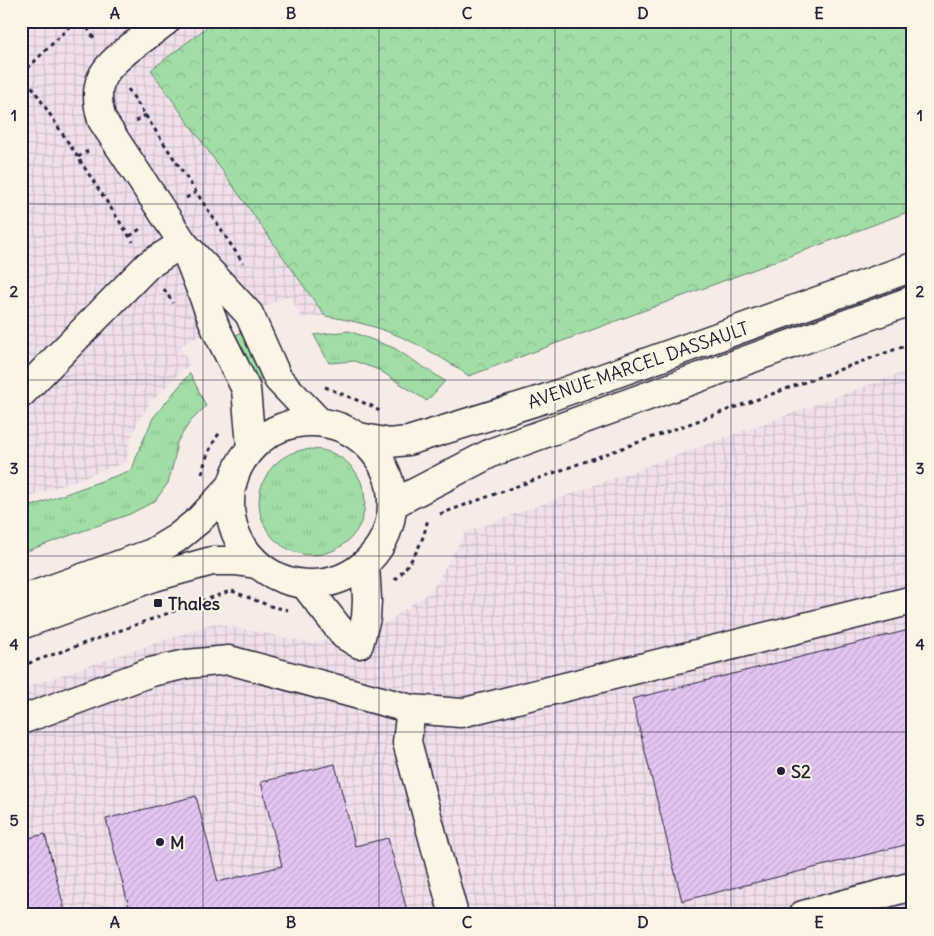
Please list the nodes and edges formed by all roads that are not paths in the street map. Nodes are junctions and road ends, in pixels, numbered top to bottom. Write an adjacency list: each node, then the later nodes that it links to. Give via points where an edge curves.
1 (166, 21): 2 (main road, via 110,63 98,88 98,106 102,120)
2 (183, 243): 5 (main road, via 148,266); 6 (main road, via 249,314 278,379); 8 (main road, via 216,329 246,389)
3 (913, 267): 7 (main road, AVENUE MARCEL DASSAULT, via 547,398 408,442 388,443)
4 (913, 300): 10 (main road, AVENUE MARCEL DASSAULT, via 493,452)
5 (21, 394)
6 (318, 422): 7 (main road, via 340,426); 8 (main road, via 294,423 271,431)
7 (359, 437): 10 (main road, via 377,455 389,478)
8 (251, 446): 9 (main road)
9 (230, 487): 11 (main road, via 230,516 238,542); 14 (main road, via 199,520 152,553)
10 (392, 504): 12 (main road, via 389,526 380,547)
11 (256, 564): 13 (main road, via 279,579); 16 (main road, via 212,561 154,577)
12 (365, 564): 13 (main road, via 333,581); 13 (main road, via 366,618 359,644 344,635)
13 (305, 585)
14 (21, 600)
15 (913, 600): 17 (main road, via 461,713)
16 (21, 625)
17 (411, 709): 18 (main road, via 229,660 151,672); 20 (main road, via 407,742)
18 (21, 720)
19 (913, 886): 21 (main road)
20 (454, 915)
21 (803, 915)

